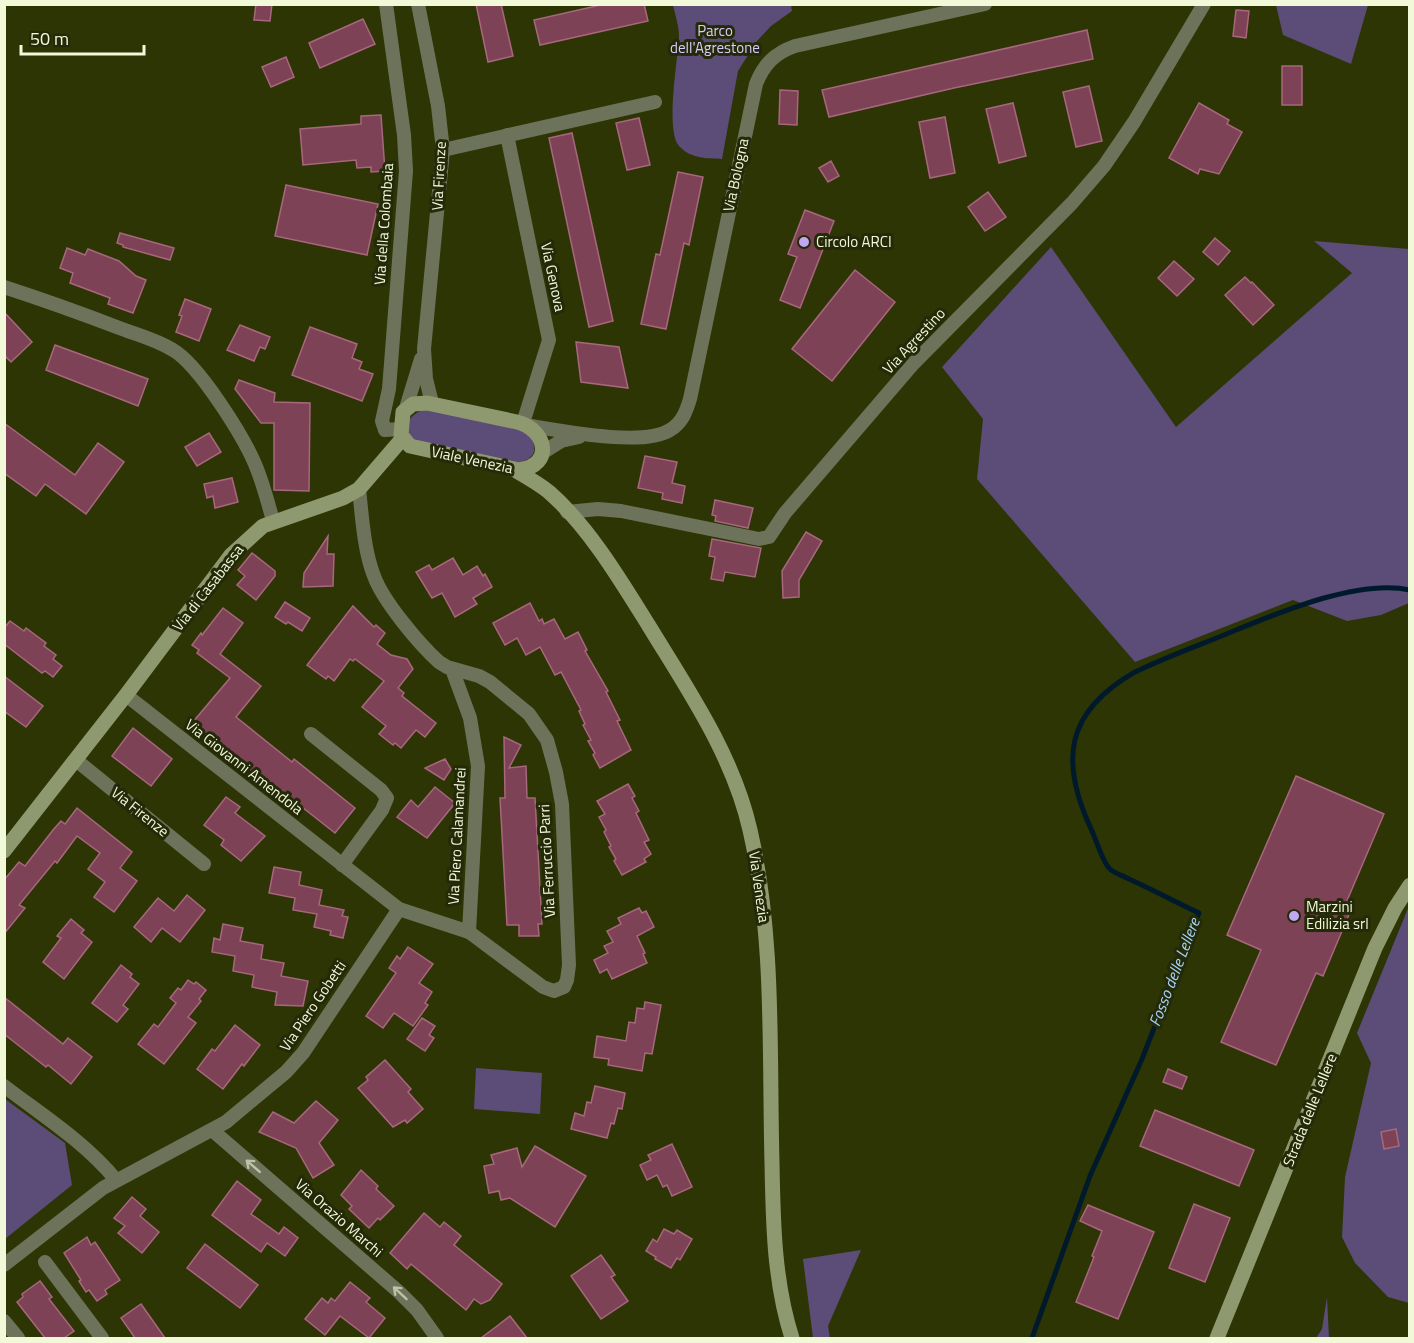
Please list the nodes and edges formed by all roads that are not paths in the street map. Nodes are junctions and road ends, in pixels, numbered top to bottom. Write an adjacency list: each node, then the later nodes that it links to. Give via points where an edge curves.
1 (386, 4): 13 (street, Via della Colombaia, via 401,104 406,171 389,389 382,421 385,430)
2 (418, 4): 7 (street, Via Firenze)
3 (985, 4): 14 (street, Via Bologna, via 795,46 778,53 768,63 755,90 686,412 674,428 656,436)
4 (1204, 4): 19 (street, Via Agrestino, via 1104,166 913,364 785,513 769,537 759,539 621,511)
5 (655, 102): 6 (street)
6 (507, 135): 7 (street); 12 (street, Via Genova, via 549,340)
7 (443, 150): 9 (street, Via Firenze)
8 (4, 287): 20 (street, via 158,343 186,359 199,373 251,456)
9 (424, 349): 10 (street, Via Firenze, via 424,370); 11 (street, Via Firenze)
10 (432, 403): 11 (street); 12 (street, Via Bologna)
11 (406, 408): 13 (street, Via Firenze)
12 (527, 425): 14 (street, Via Bologna); 15 (street, via 540,437)
13 (401, 434): 16 (street, Viale Venezia, via 416,448); 17 (street, Via Firenze)
14 (593, 435): 15 (street, Via Bologna, via 561,441)
15 (541, 455): 16 (street, Viale Venezia, via 530,467); 18 (street, Via Venezia)
16 (513, 469): 18 (street, Via Venezia)
17 (359, 489): 20 (street, Via Firenze); 21 (street, via 370,563 380,590 435,658)
18 (549, 493): 19 (street, Via Venezia)
19 (567, 512): 40 (street, Via Venezia, via 619,577 693,698 724,755 744,808 766,935 774,1231 782,1298)
20 (273, 521): 22 (street, Via di Casabassa, via 254,532 224,564)
21 (452, 669): 30 (street, Via Piero Calamandrei, via 470,718 478,766); 30 (street, Via Ferruccio Parri, via 485,679 517,702 534,720 550,749 563,822 569,965 566,984 558,991 547,990)
22 (126, 695): 24 (street, Via di Casabassa); 27 (street, Via Giovanni Amendola)
23 (311, 734): 27 (street, via 387,798)
24 (76, 760): 25 (street, Via di Casabassa); 26 (street, Via Firenze)
25 (4, 851)
26 (204, 864)
27 (342, 865): 29 (street, Via Giovanni Amendola)
28 (1410, 885): 41 (street, Strada delle Lellere, via 1375,948)
29 (399, 909): 30 (street, Via Piero Calamandrei); 32 (street, Via Piero Gobetti, via 295,1063 235,1116)
30 (468, 932)
31 (4, 1086): 33 (street, via 92,1155)
32 (212, 1130): 33 (street, Via Piero Gobetti); 39 (street, Via Orazio Marchi, one-way to 32, via 399,1292)
33 (116, 1180): 35 (street, Via Piero Gobetti, via 78,1205)
34 (45, 1262): 38 (street)
35 (4, 1265)
36 (4, 1321): 37 (street)
37 (18, 1338)
38 (102, 1338)
39 (437, 1338)
40 (792, 1338)
41 (1217, 1338)

